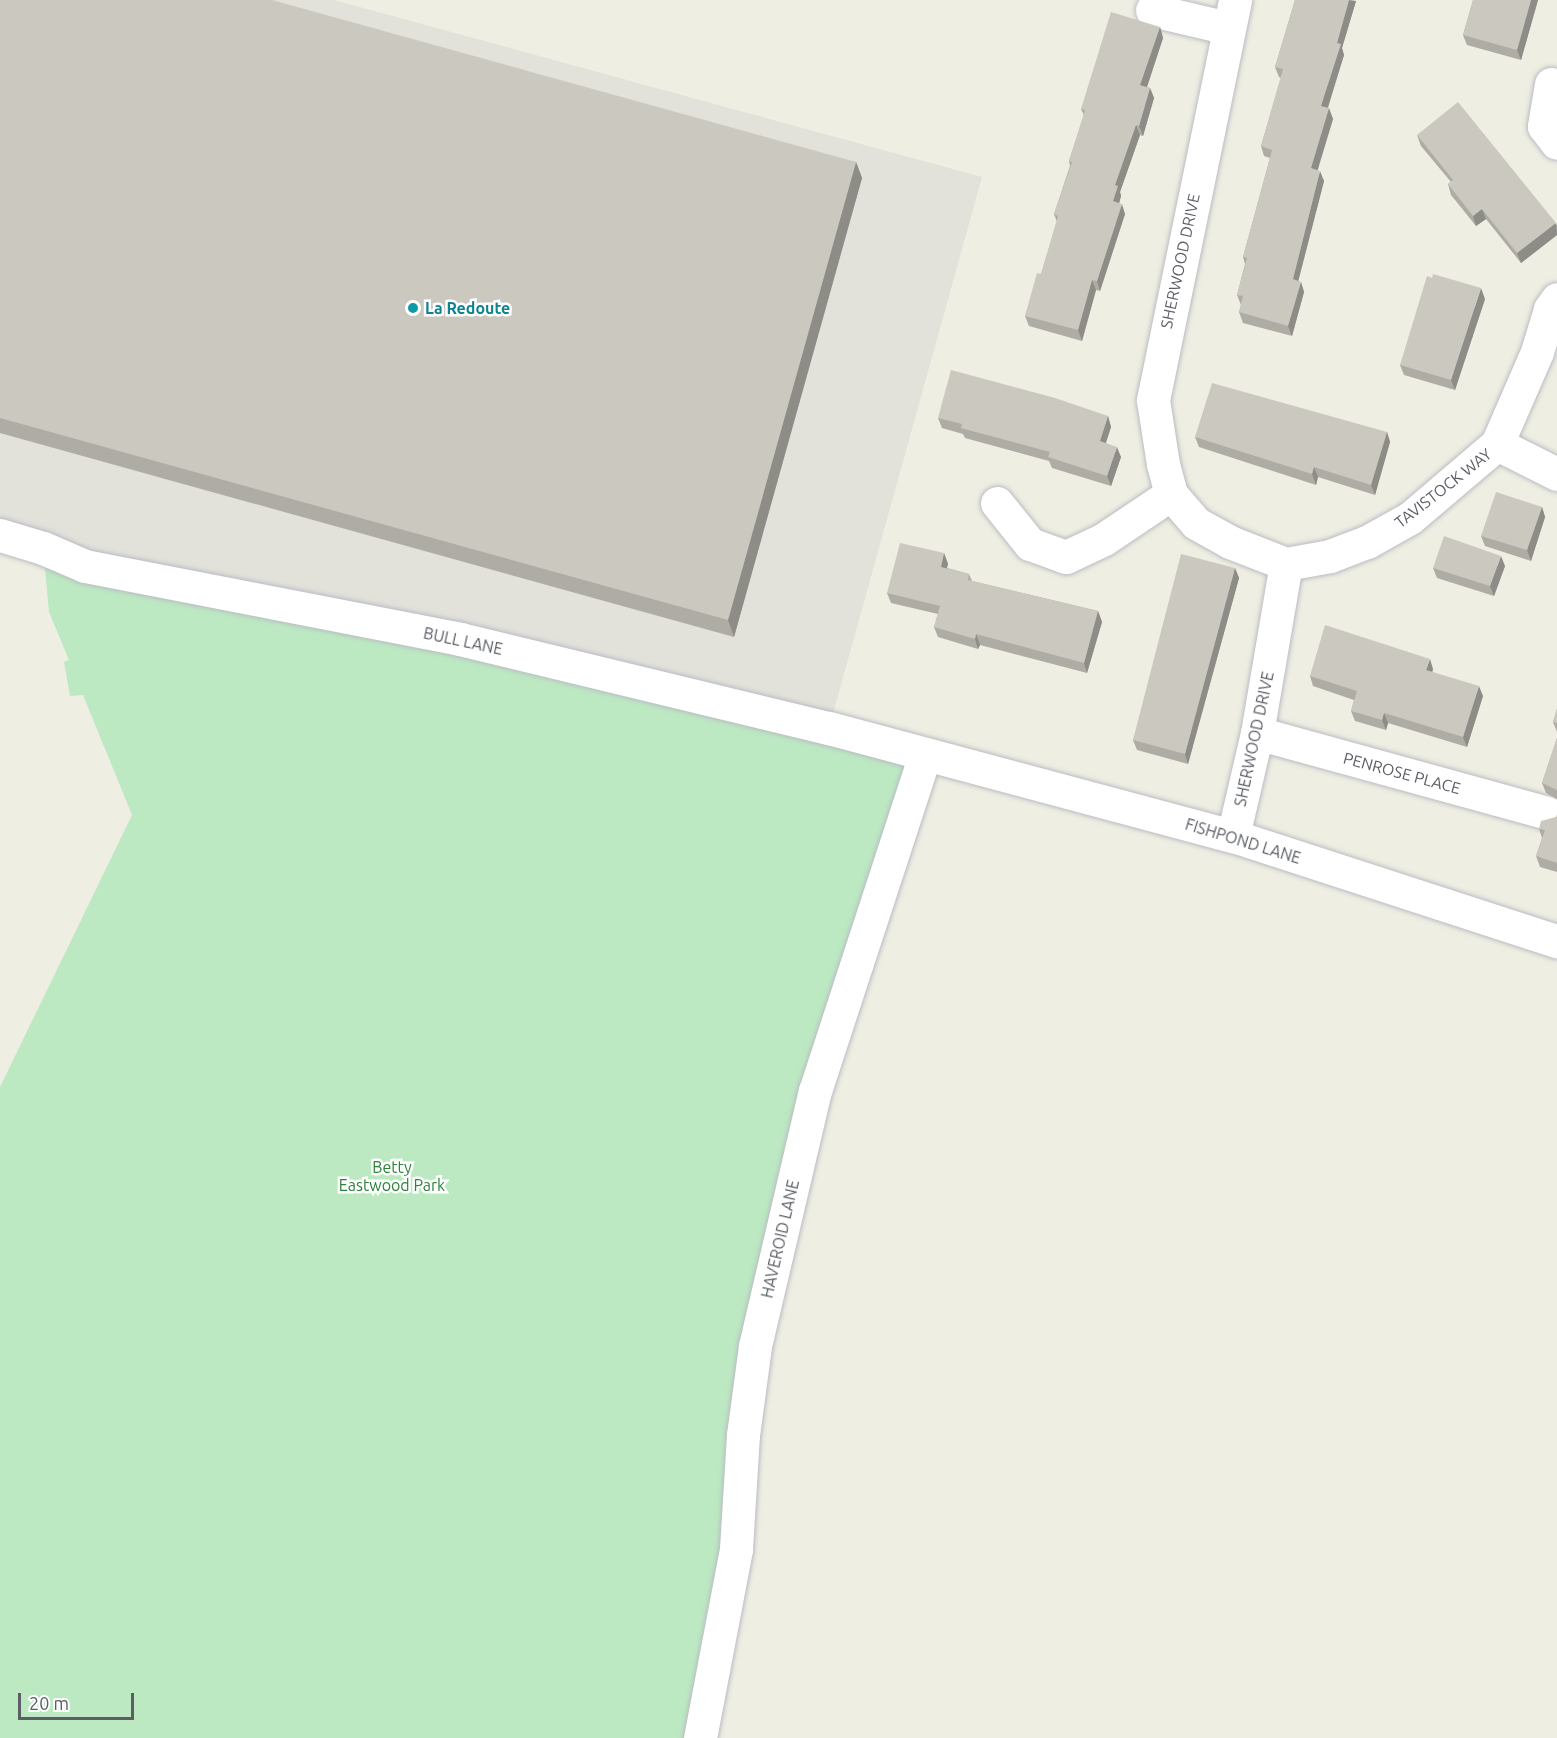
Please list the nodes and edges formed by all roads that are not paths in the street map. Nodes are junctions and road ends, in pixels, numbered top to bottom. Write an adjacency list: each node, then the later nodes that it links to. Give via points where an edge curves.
1 (1152, 10): 2 (street, SHERWOOD DRIVE)
2 (1231, 14): 8 (street, SHERWOOD DRIVE, via 1154,400)
3 (1551, 84): 4 (street, via 1544,126)
4 (1557, 143)
5 (1557, 299): 6 (street, TAVISTOCK WAY)
6 (1497, 444): 7 (street, TAVISTOCK WAY); 11 (street, TAVISTOCK WAY, via 1410,518 1367,542 1330,556)
7 (1557, 474)
8 (1171, 494): 9 (street, via 1104,540 1066,557 1030,544); 11 (street, SHERWOOD DRIVE, via 1196,523 1230,542)
9 (997, 503)
10 (0, 535): 13 (street, BULL LANE, via 85,566 459,639 829,728)
11 (1286, 564): 12 (street, SHERWOOD DRIVE)
12 (1257, 733): 14 (street, PENROSE PLACE); 15 (street, SHERWOOD DRIVE)
13 (925, 755): 15 (street, FISHPOND LANE); 17 (street, HAVEROID LANE, via 814,1092 755,1346 736,1549)
14 (1547, 813)
15 (1233, 836): 16 (street, FISHPOND LANE)
16 (1557, 941)
17 (700, 1738)

